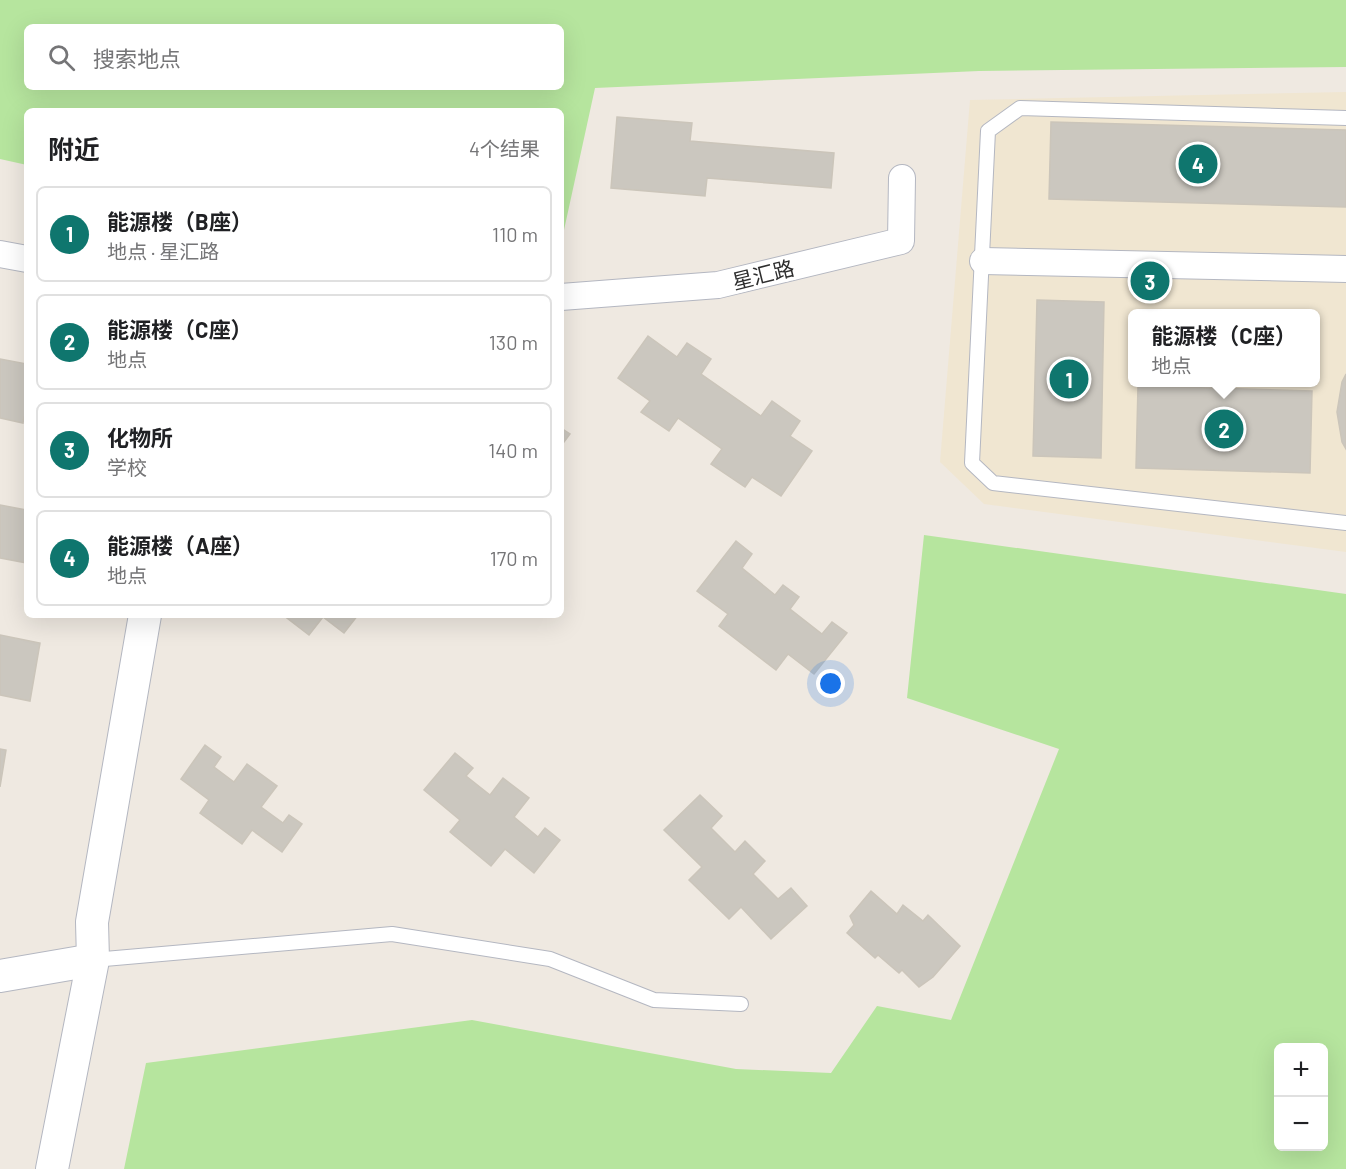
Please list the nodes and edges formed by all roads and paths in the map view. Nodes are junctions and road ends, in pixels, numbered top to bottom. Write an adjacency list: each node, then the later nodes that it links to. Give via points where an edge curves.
1 (1346, 118): 5 (lane, via 1020,108 988,131)
2 (902, 178): 7 (street, 星汇路, via 901,240 718,285)
3 (0, 254): 4 (street)
4 (24, 258)
5 (983, 261): 6 (street); 8 (lane, via 972,463 993,483)
6 (1346, 268)
7 (564, 297)
8 (1346, 523)
9 (144, 618): 10 (street, via 92,922)
10 (93, 960): 11 (street); 12 (lane, via 392,934 550,959 654,1000); 13 (street)
11 (0, 975)
12 (741, 1004)
13 (52, 1169)

